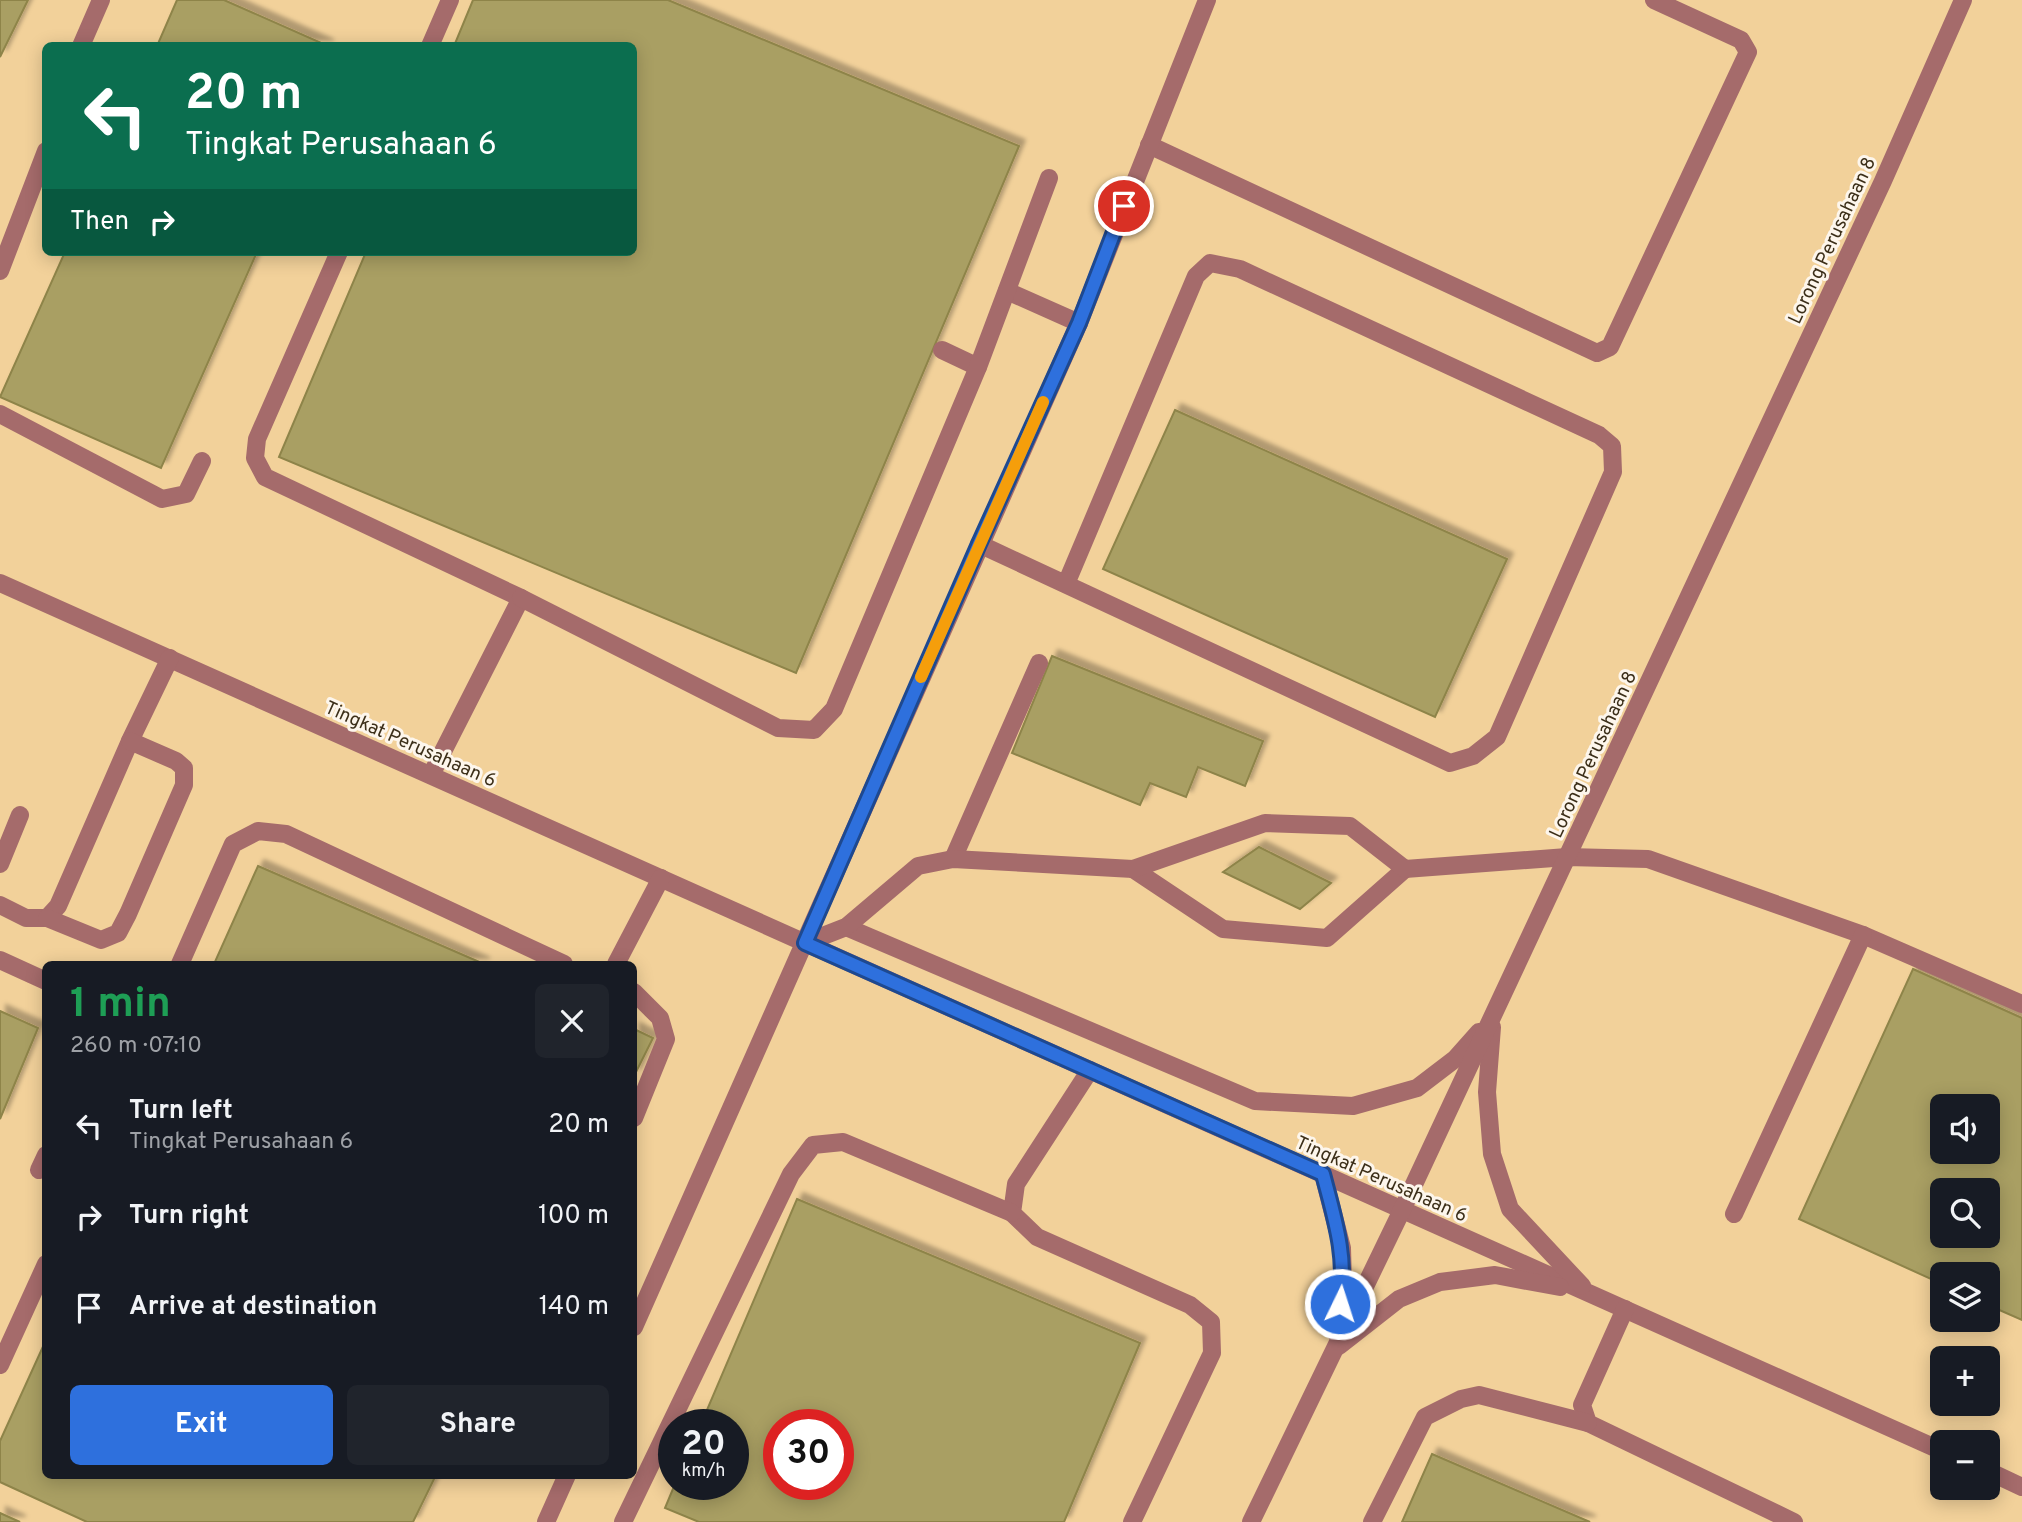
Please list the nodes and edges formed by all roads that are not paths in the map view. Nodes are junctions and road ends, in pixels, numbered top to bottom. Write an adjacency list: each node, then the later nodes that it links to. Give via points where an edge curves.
1 (101, 0): 6 (street)
2 (450, 0): 7 (street)
3 (1207, 0): 8 (street)
4 (1654, 0): 8 (street, via 1741,40 1748,52 1610,347 1597,353)
5 (1963, 0): 28 (street, Lorong Perusahaan 8)
6 (83, 42)
7 (432, 42)
8 (1149, 145): 14 (street)
9 (42, 161): 12 (street)
10 (1049, 178): 13 (street)
11 (338, 256): 22 (street, via 257,439 255,458 265,477)
12 (0, 271)
13 (1007, 291): 14 (street); 16 (street)
14 (1079, 323): 19 (street)
15 (942, 350): 16 (street)
16 (978, 367): 22 (street, via 834,709 814,730 778,728)
17 (0, 414): 18 (street, via 162,499 186,494)
18 (202, 461)
19 (979, 544): 21 (street); 38 (street)
20 (0, 583): 23 (street, Tingkat Perusahaan 6)
21 (1066, 584): 21 (street, via 1450,763 1474,756 1497,737 1613,472 1612,446 1599,435 1240,269 1210,262 1196,275)
22 (521, 598): 26 (street)
23 (170, 659): 25 (street); 26 (street, Tingkat Perusahaan 6)
24 (1039, 663): 29 (street)
25 (130, 741): 35 (street, via 58,906); 35 (street, via 176,761 184,768 184,785 128,914 118,933 101,940)
26 (431, 775): 33 (street, Tingkat Perusahaan 6)
27 (20, 815): 30 (street)
28 (1567, 857): 32 (street); 37 (street, via 1648,859); 46 (street, Lorong Perusahaan 8)
29 (953, 859): 31 (street); 36 (street, via 918,866)
30 (0, 864)
31 (1133, 869): 32 (street, via 1265,823 1350,826); 32 (street, via 1223,929 1327,938)
32 (1405, 869)
33 (661, 878): 38 (street, Tingkat Perusahaan 6); 42 (street)
34 (0, 905): 35 (street, via 26,918)
35 (47, 918)
36 (846, 927): 38 (street); 46 (street, via 1255,1101 1353,1106 1417,1088 1455,1059)
37 (1863, 935): 45 (street); 52 (street)
38 (805, 943): 47 (street, Tingkat Perusahaan 6); 56 (street)
39 (0, 960): 43 (street)
40 (181, 961): 41 (street, via 233,844 258,831 286,834)
41 (558, 961)
42 (618, 961)
43 (42, 979)
44 (637, 995): 48 (street, via 660,1018 666,1039)
45 (2022, 1004)
46 (1493, 1016): 50 (street, Lorong Perusahaan 8); 54 (street, via 1488,1092 1492,1154 1510,1209)
47 (1090, 1070): 49 (street, Tingkat Perusahaan 6); 51 (street, via 1016,1184)
48 (637, 1111)
49 (1323, 1174): 50 (street, Tingkat Perusahaan 6); 57 (street, via 1342,1259)
50 (1402, 1210): 54 (street, Tingkat Perusahaan 6); 57 (street, Lorong Perusahaan 8)
51 (1012, 1213): 65 (street, via 843,1142 813,1145 791,1174); 66 (street, via 1037,1237 1190,1305 1211,1322 1212,1353)
52 (1734, 1214)
53 (42, 1273): 58 (street)
54 (1590, 1293): 55 (street, Tingkat Perusahaan 6); 57 (street, via 1495,1275 1440,1282 1399,1299)
55 (1625, 1309): 59 (street, via 1582,1405); 60 (street, Tingkat Perusahaan 6)
56 (637, 1320)
57 (1334, 1350): 67 (street, Lorong Perusahaan 8)
58 (0, 1365)
59 (1588, 1423): 68 (street, via 1479,1395 1461,1399 1425,1417); 69 (street)
60 (1930, 1446)
61 (2000, 1477): 63 (street)
62 (565, 1479): 64 (street)
63 (2022, 1487)
64 (547, 1522)
65 (623, 1522)
66 (1132, 1522)
67 (1251, 1522)
68 (1372, 1522)
69 (1794, 1522)

